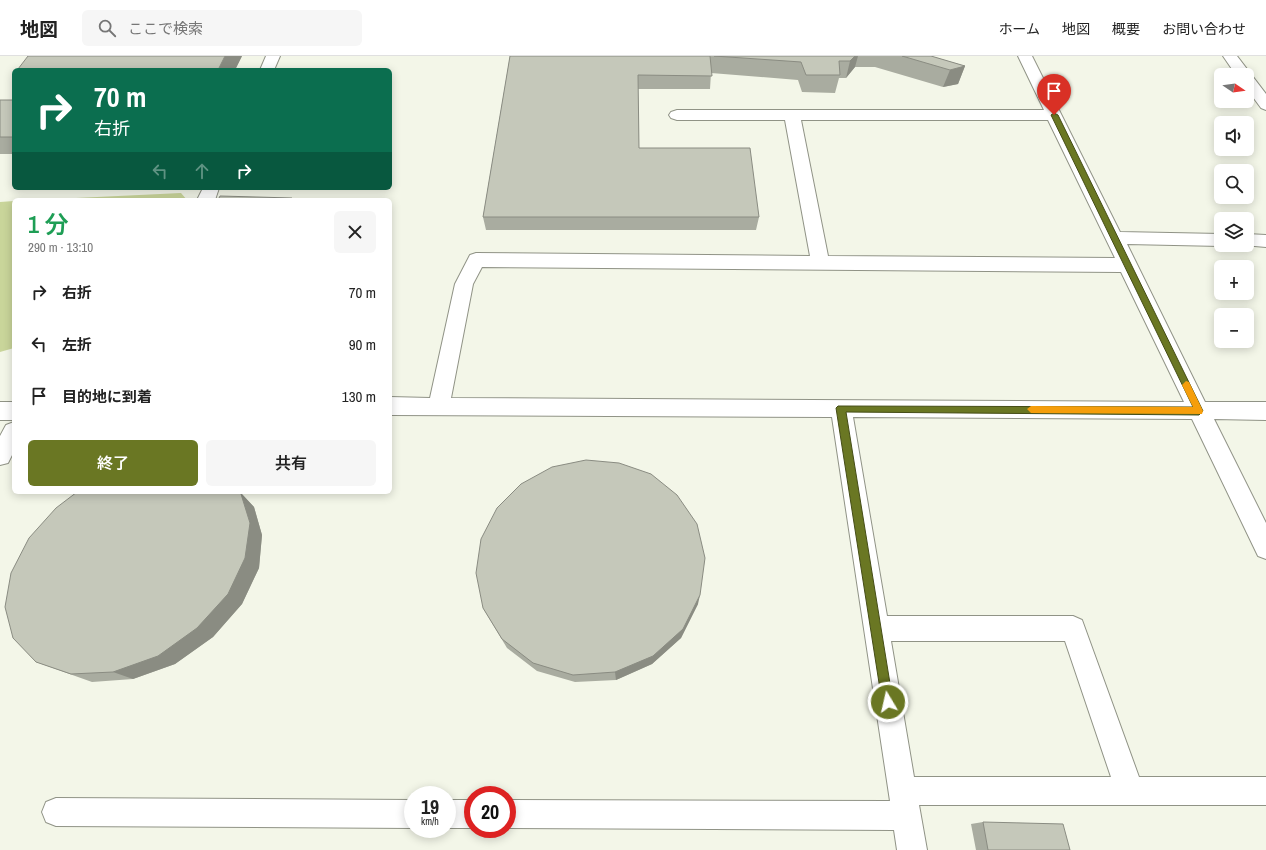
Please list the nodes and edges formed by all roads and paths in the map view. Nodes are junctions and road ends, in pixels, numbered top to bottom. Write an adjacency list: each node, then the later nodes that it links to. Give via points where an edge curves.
1 (273, 56): 4 (lane)
2 (1026, 56): 10 (lane)
3 (1230, 56): 5 (lane)
4 (268, 68)
5 (1239, 68)
6 (1254, 89): 7 (lane)
7 (1266, 105)
8 (677, 115): 9 (lane)
9 (792, 115): 10 (lane); 15 (lane)
10 (1054, 115): 11 (lane)
11 (1114, 238): 12 (lane); 16 (lane)
12 (1214, 240)
13 (1254, 240): 14 (lane)
14 (1266, 241)
15 (820, 262): 16 (lane); 18 (lane, via 476,260 464,284)
16 (1128, 265): 22 (lane)
17 (392, 406): 18 (lane)
18 (439, 406): 19 (lane)
19 (841, 408): 22 (lane); 27 (lane)
20 (0, 411): 21 (lane)
21 (12, 411)
22 (1199, 411): 23 (lane); 26 (lane)
23 (1266, 411)
24 (12, 434): 25 (lane)
25 (0, 456)
26 (1266, 548)
27 (876, 628): 29 (lane, via 1074,629); 30 (lane)
28 (1266, 790): 29 (lane)
29 (1130, 791): 30 (lane)
30 (904, 804): 33 (lane); 34 (lane)
31 (56, 812): 32 (lane)
32 (404, 814)
33 (516, 814)
34 (912, 850)

